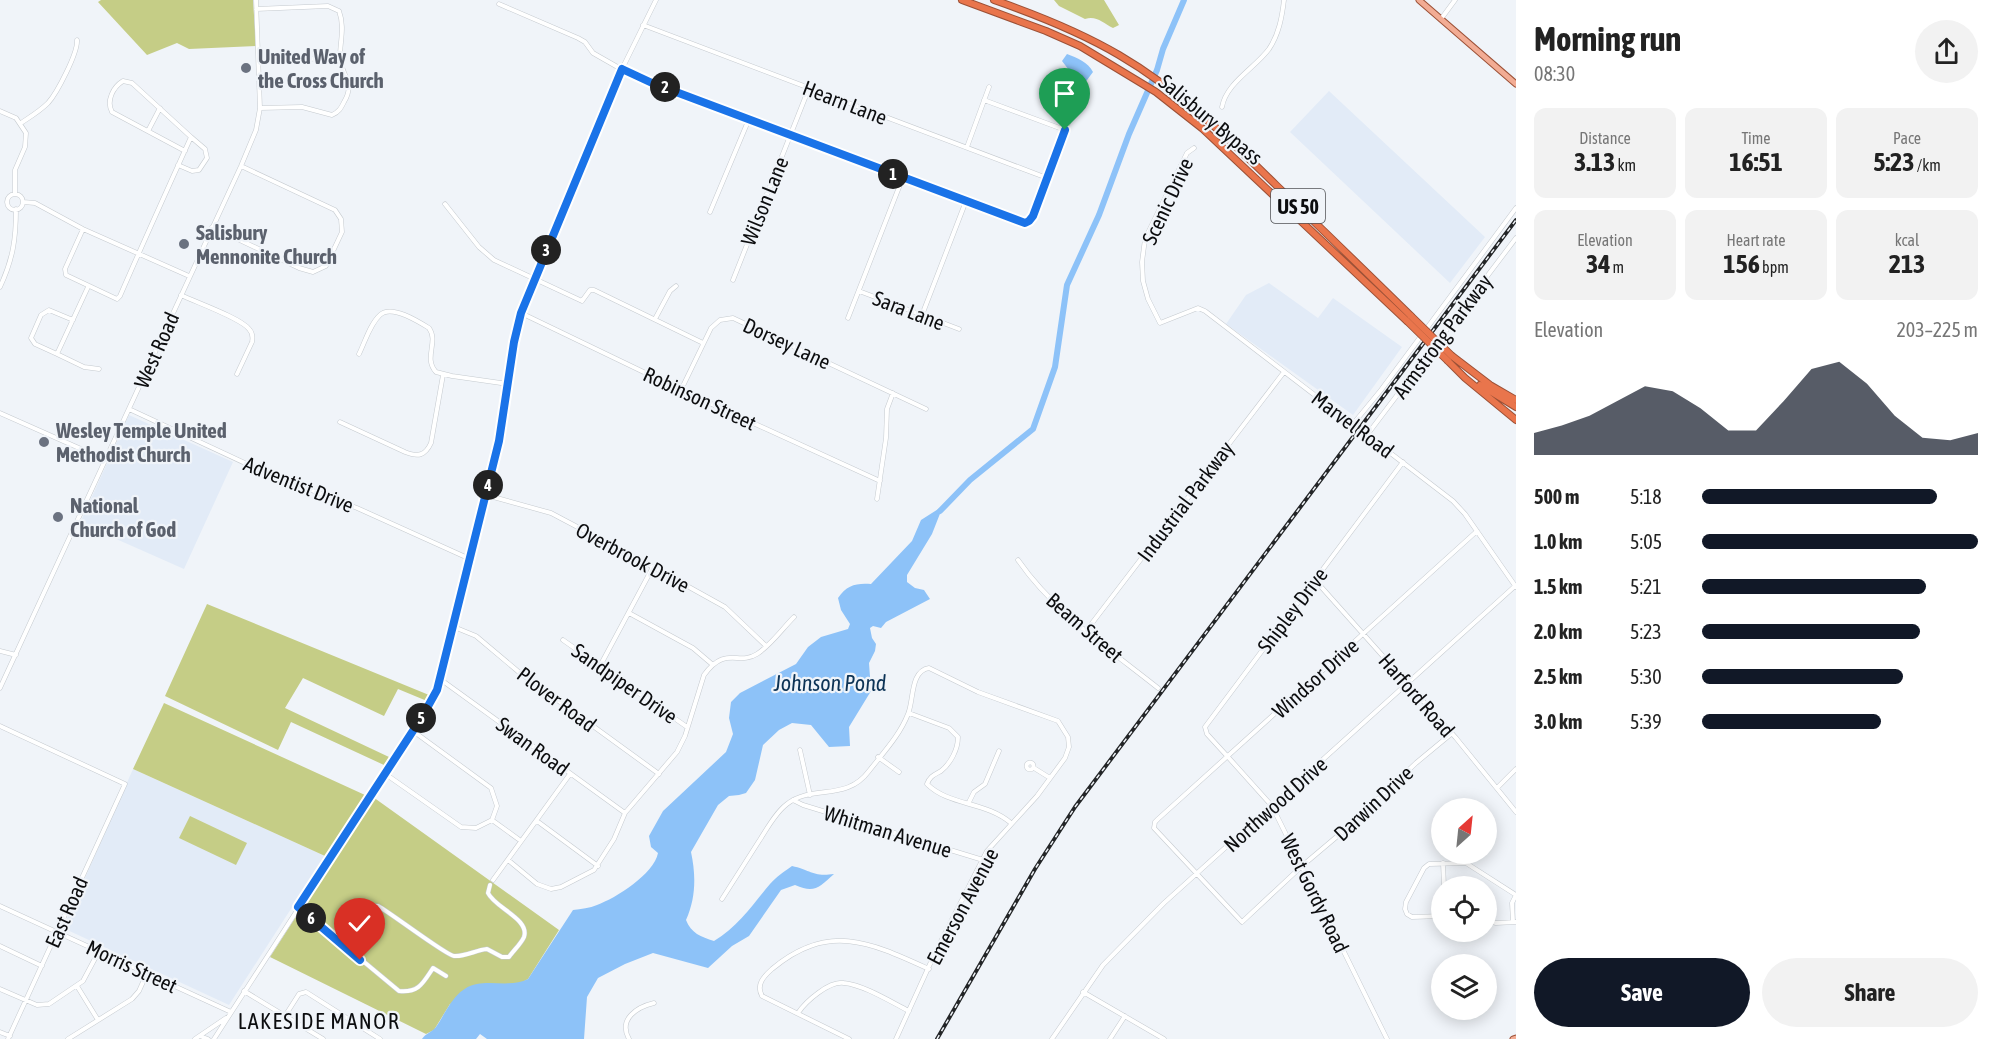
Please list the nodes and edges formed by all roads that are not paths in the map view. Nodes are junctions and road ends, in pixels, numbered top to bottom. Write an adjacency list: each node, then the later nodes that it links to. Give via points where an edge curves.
1 (256, 0): 9 (street, West Road)
2 (656, 0): 11 (street)
3 (962, 0): 60 (highway, Salisbury Bypass / US 50, via 1080,46 1175,106)
4 (994, 0): 60 (highway, Salisbury Bypass / US 50, via 1050,21 1120,55 1182,97)
5 (1284, 0): 20 (street, via 1280,25 1270,48 1226,94)
6 (1419, 0): 10 (main road)
7 (1455, 0): 10 (street)
8 (500, 4): 15 (street, via 578,38 593,53)
9 (256, 9): 14 (street, West Road); 22 (street, via 328,6 339,11 343,27 340,58 350,88 339,112 332,115 302,107)
10 (1441, 19): 16 (main road)
11 (643, 25): 15 (street); 18 (street, Hearn Lane)
12 (77, 40): 26 (street, via 52,98)
13 (330, 58): 14 (street)
14 (260, 61): 22 (street, West Road)
15 (622, 69): 25 (street); 50 (street)
16 (1516, 84)
17 (989, 87): 19 (street)
18 (809, 88): 29 (street, Wilson Lane); 31 (street, Hearn Lane)
19 (984, 100): 27 (street); 31 (street)
20 (1222, 106)
21 (160, 108): 28 (street); 28 (street, via 128,81 116,87 109,100 110,109 117,116); 30 (street)
22 (260, 108): 35 (street, West Road)
23 (0, 111): 26 (street)
24 (1070, 118): 27 (street)
25 (749, 119): 29 (street); 44 (street)
26 (21, 123): 38 (street, via 26,143 15,170)
27 (1065, 130): 37 (street)
28 (148, 131): 33 (street)
29 (790, 135): 36 (street); 51 (street, Wilson Lane)
30 (191, 137): 33 (street); 34 (street, via 205,149 205,163 195,171)
31 (967, 147): 37 (street, Hearn Lane)
32 (1194, 148): 63 (street, Scenic Drive, via 1186,153 1145,239 1143,281)
33 (185, 151): 34 (street)
34 (178, 165): 48 (street)
35 (241, 166): 45 (street, West Road); 45 (street, via 337,211 343,226 340,237 326,266 313,272)
36 (903, 177): 39 (street); 55 (street)
37 (1047, 178): 39 (street, via 1031,220 1025,223)
38 (15, 194): 40 (street); 43 (street, via 8,202)
39 (966, 201): 58 (street)
40 (23, 202): 43 (street); 46 (street, via 35,203)
41 (445, 204): 50 (street, via 488,256)
42 (1516, 208): 84 (street)
43 (16, 209): 53 (street, via 16,240)
44 (710, 212)
45 (212, 228): 49 (street, West Road)
46 (83, 229): 48 (street); 54 (street, via 65,272)
47 (1516, 238): 85 (street, Armstrong Parkway)
48 (139, 253): 49 (street); 54 (street, via 117,299)
49 (189, 276): 56 (street, West Road)
50 (534, 278): 57 (street); 61 (street, via 582,301 594,290)
51 (733, 280)
52 (676, 286): 61 (street)
53 (0, 287)
54 (88, 287): 62 (street)
55 (859, 291): 58 (street, Sara Lane); 59 (street)
56 (181, 295): 71 (street, via 250,329 252,342); 79 (street, West Road)
57 (521, 313): 73 (street); 74 (street, Robinson Street)
58 (922, 315): 64 (street, Sara Lane)
59 (848, 318)
60 (1409, 319): 68 (highway, Salisbury Bypass / US 50, bridge)
61 (655, 320): 65 (street)
62 (73, 321): 66 (street); 66 (street, via 49,310 41,315 32,341)
63 (1160, 323): 70 (street, Marvel Road, via 1198,308 1205,310)
64 (959, 329)
65 (703, 344): 74 (street, Dorsey Lane); 75 (street, Dorsey Lane, via 717,322 737,319)
66 (57, 354): 69 (street, via 84,367)
67 (359, 354): 72 (street, via 378,317 390,311 429,328 433,338 430,364)
68 (1450, 359): 76 (highway); 77 (highway, Salisbury Bypass / US 50); 78 (highway, Salisbury Bypass / US 50, via 1481,386); 82 (highway, via 1465,378)
69 (99, 369)
70 (1284, 372): 84 (street, Marvel Road); 100 (street, Industrial Parkway)
71 (237, 374)
72 (443, 375): 73 (street); 83 (street, via 431,443 418,456)
73 (508, 384): 89 (street)
74 (681, 390): 88 (street, Robinson Street)
75 (893, 393): 80 (street, Dorsey Lane); 88 (street, via 887,409)
76 (1516, 395)
77 (1516, 400)
78 (1516, 407)
79 (129, 409): 86 (street, West Road); 92 (street, Adventist Drive, via 260,470)
80 (926, 409)
81 (0, 413): 86 (street)
82 (1516, 420)
83 (339, 422)
84 (1353, 424): 85 (street, Marvel Road)
85 (1367, 435): 87 (street, Marvel Road)
86 (106, 460): 105 (street, West Road)
87 (1403, 462): 91 (street, Marvel Road, via 1453,501); 95 (street, Shipley Drive)
88 (880, 481): 90 (street)
89 (486, 495): 92 (street); 94 (street, Overbrook Drive, via 551,513)
90 (877, 499)
91 (1477, 531): 96 (street, Marvel Road); 101 (street, Windsor Drive)
92 (470, 559): 99 (street)
93 (1018, 560): 100 (street, Beam Street, via 1029,576)
94 (653, 567): 97 (street); 103 (street, Overbrook Drive, via 725,607)
95 (1315, 580): 101 (street, Harford Road); 120 (street, Shipley Drive, via 1206,724 1207,734)
96 (1516, 586): 109 (street, Northwood Drive)
97 (628, 614): 106 (street, via 693,648); 107 (street)
98 (794, 617): 103 (street)
99 (454, 627): 108 (street); 126 (street, Plover Road, via 480,639)
100 (1086, 631): 111 (street, Beam Street)
101 (1364, 634): 109 (street, Harford Road); 120 (street, Windsor Drive)
102 (563, 640): 107 (street, Sandpiper Drive)
103 (766, 646): 106 (street, via 755,655 727,657)
104 (0, 651): 105 (street)
105 (16, 655): 110 (street, West Road)
106 (713, 665): 114 (street, via 704,675)
107 (600, 666): 114 (street, Sandpiper Drive)
108 (440, 679): 115 (street); 125 (street, Swan Road)
109 (1407, 682): 116 (street, Harford Road); 132 (street, Northwood Drive)
110 (0, 688)
111 (1158, 688)
112 (909, 713): 119 (street, via 900,732); 127 (street, Emerson Avenue, via 917,676 929,668 1058,721 1069,747); 131 (street, via 950,728 958,737 951,759 927,784 947,798)
113 (0, 726): 155 (street, East Road, via 125,784)
114 (687, 727): 126 (street, via 677,752)
115 (413, 731): 124 (street); 135 (street, via 491,789 497,806)
116 (1451, 734): 128 (street, Harford Road); 144 (street, Darwin Drive)
117 (800, 750): 129 (street)
118 (999, 751): 131 (street, via 985,784)
119 (878, 757): 123 (street); 129 (street, via 857,785)
120 (1227, 757): 132 (street, West Gordy Road); 145 (street, Windsor Drive, via 1154,825)
121 (1034, 768): 127 (street)
122 (1516, 769): 128 (street)
123 (899, 772)
124 (384, 773): 135 (street, via 461,827 476,828); 151 (street)
125 (570, 774): 134 (street, Swan Road); 136 (street)
126 (658, 774): 134 (street)
127 (1050, 778): 137 (street, Emerson Avenue)
128 (1497, 788): 133 (street, Harford Road)
129 (810, 795): 130 (street)
130 (793, 800): 140 (street, Whitman Avenue); 149 (street, via 776,815)
131 (969, 802): 137 (street)
132 (1272, 806): 144 (street, West Gordy Road); 145 (street, Northwood Drive)
133 (1516, 812)
134 (625, 813): 143 (street)
135 (492, 820): 138 (street)
136 (537, 821): 138 (street); 143 (street)
137 (1011, 823): 140 (street, Emerson Avenue)
138 (521, 841): 139 (street)
139 (508, 860): 143 (street, via 537,884 551,889 587,875); 146 (street)
140 (983, 860): 160 (street, Emerson Avenue)
141 (1431, 863): 152 (street, via 1425,866 1405,907 1412,917)
142 (1467, 864): 148 (street)
143 (598, 866)
144 (1302, 866): 145 (street, Darwin Drive, via 1242,922); 189 (street, West Gordy Road)
145 (1196, 875): 166 (street, Northwood Drive, via 1119,948)
146 (493, 880)
147 (490, 885): 156 (street, via 492,900 524,927 523,939 509,957 487,949 447,955 378,906 366,912)
148 (1516, 895): 153 (street, via 1512,903)
149 (722, 899)
150 (0, 906): 155 (street, Morris Street)
151 (298, 907): 156 (street); 165 (street)
152 (1431, 916)
153 (1515, 922): 154 (street)
154 (1497, 923)
155 (57, 932): 158 (street, Morris Street); 159 (street, East Road)
156 (341, 944): 162 (street, via 399,991 410,992 420,987 433,968)
157 (0, 946): 159 (street)
158 (99, 951): 161 (street, Morris Street); 163 (street, via 87,976)
159 (42, 966): 167 (street, East Road)
160 (928, 969): 169 (street, Emerson Avenue); 170 (street, via 867,944 818,942 793,954 759,984 762,996)
161 (147, 974): 171 (street, Morris Street); 174 (street, via 136,996)
162 (446, 976)
163 (77, 986): 167 (street, via 41,1006); 174 (street)
164 (0, 990): 167 (street)
165 (244, 991): 171 (street); 172 (street)
166 (1083, 992): 173 (street); 186 (street, Northwood Drive)
167 (26, 1001): 177 (street, East Road)
168 (654, 1003): 183 (street, via 633,1012 626,1025)
169 (909, 1011): 170 (street, via 844,983 814,995); 185 (street, Emerson Avenue)
170 (797, 1013): 184 (street)
171 (230, 1014): 176 (street); 180 (street)
172 (285, 1016): 181 (street); 182 (street, via 302,992 306,992)
173 (1125, 1016): 187 (street); 188 (street)
174 (98, 1020): 178 (street)
175 (0, 1032): 177 (street)
176 (197, 1037): 179 (street)
177 (9, 1038)
178 (69, 1039)
179 (208, 1039)
180 (214, 1039)
181 (323, 1039)
182 (380, 1039)
183 (629, 1039)
184 (849, 1039)
185 (896, 1039)
186 (1052, 1039)
187 (1110, 1039)
188 (1164, 1039)
189 (1387, 1039)

